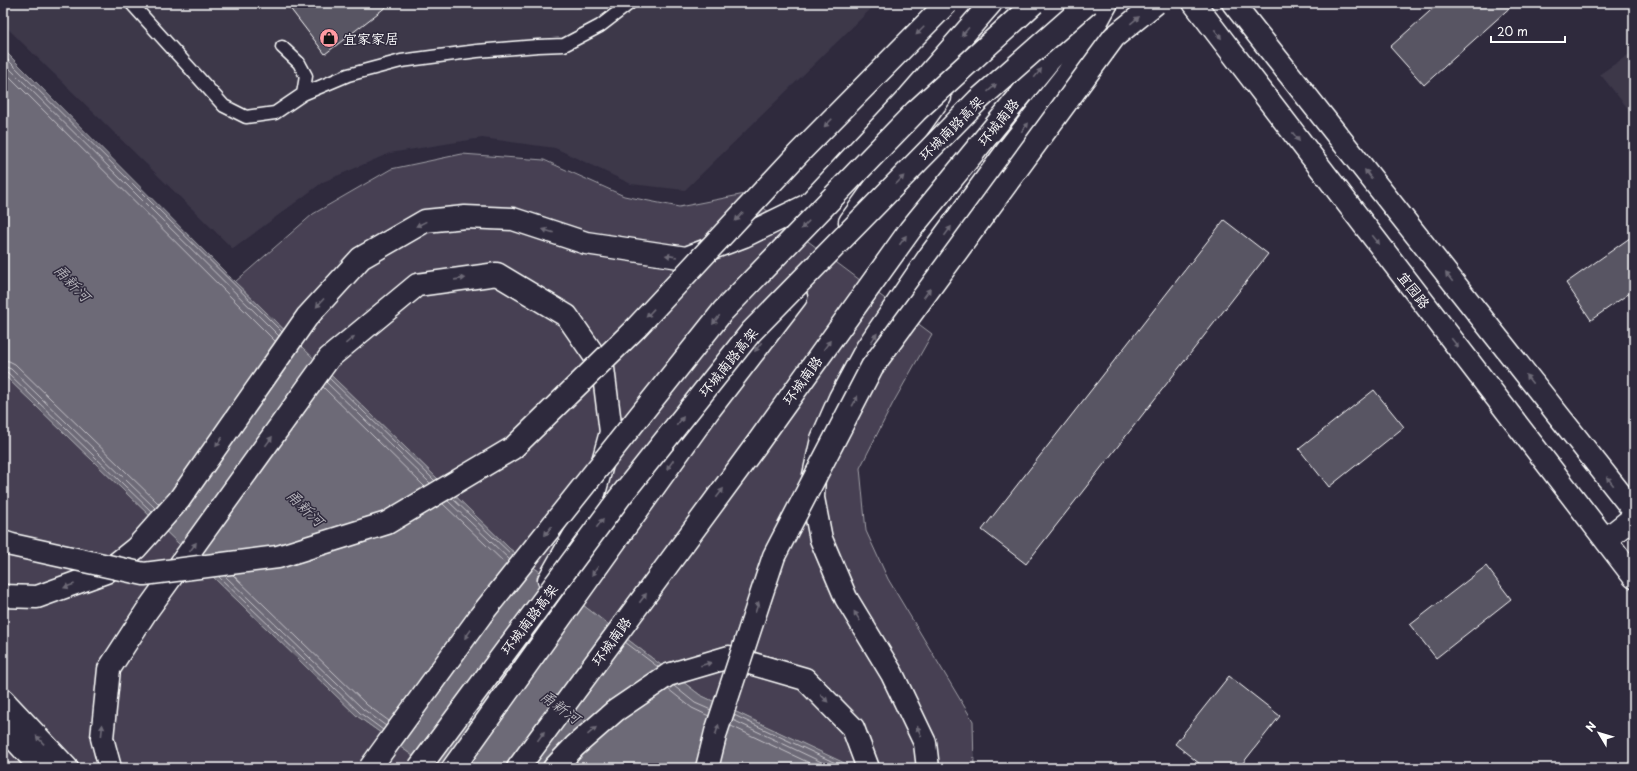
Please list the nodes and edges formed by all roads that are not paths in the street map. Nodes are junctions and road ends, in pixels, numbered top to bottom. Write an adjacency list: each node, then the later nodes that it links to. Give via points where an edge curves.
1 (131, 3): 14 (lane, via 224,106 246,117 275,113)
2 (630, 3): 14 (lane, via 600,26 564,45 477,51 401,61 348,75)
3 (947, 3): 18 (main road, one-way to 18, bridge, via 799,153 636,328 513,448 387,523 278,557 144,574)
4 (991, 3): 21 (main road, one-way to 21, via 909,97 808,205 744,236 686,258 586,242 513,219 465,217 425,221 361,258 307,317 179,500 136,548 106,572 37,597)
5 (1017, 3): 20 (main road, one-way to 20, via 935,102 809,280 709,410)
6 (1034, 3): 27 (main road, one-way to 27, bridge, via 916,111 723,311 481,615)
7 (1088, 3): 28 (main road, 环城南路高架, one-way to 7, bridge, via 620,497 751,332 978,100)
8 (1101, 3): 31 (main road, 环城南路, one-way to 8, via 756,446 910,230 1046,64)
9 (1107, 3): 35 (main road, one-way to 9, bridge, via 925,744 895,680 846,598 821,539 812,498 822,439 840,398 867,348 933,250 1068,73)
10 (1156, 3): 33 (main road, one-way to 10, bridge, via 716,732 774,556 872,368 1114,37)
11 (1194, 3): 17 (main road, 宜园路, one-way to 17)
12 (1233, 3): 15 (main road, one-way to 12)
13 (282, 47): 14 (lane, via 299,63 306,76)
14 (303, 94)
15 (1634, 511)
16 (1634, 517): 17 (main road)
17 (1606, 539): 19 (main road, 宜园路)
18 (3, 542)
19 (1634, 577)
20 (582, 589): 29 (main road); 30 (main road)
21 (3, 596)
22 (3, 700): 25 (main road, one-way to 22)
23 (3, 727): 24 (main road)
24 (41, 768)
25 (68, 768)
26 (110, 768): 28 (main road, one-way to 28, bridge, via 102,738 109,669 146,612 329,358 417,285 497,274 567,316 602,368 611,432 590,508 548,581)
27 (370, 768)
28 (420, 768)
29 (442, 768)
30 (453, 768)
31 (518, 768)
32 (554, 768): 34 (main road, one-way to 34, via 615,711 668,675 729,657 805,679 853,728)
33 (708, 768)
34 (868, 768)
35 (928, 768)

